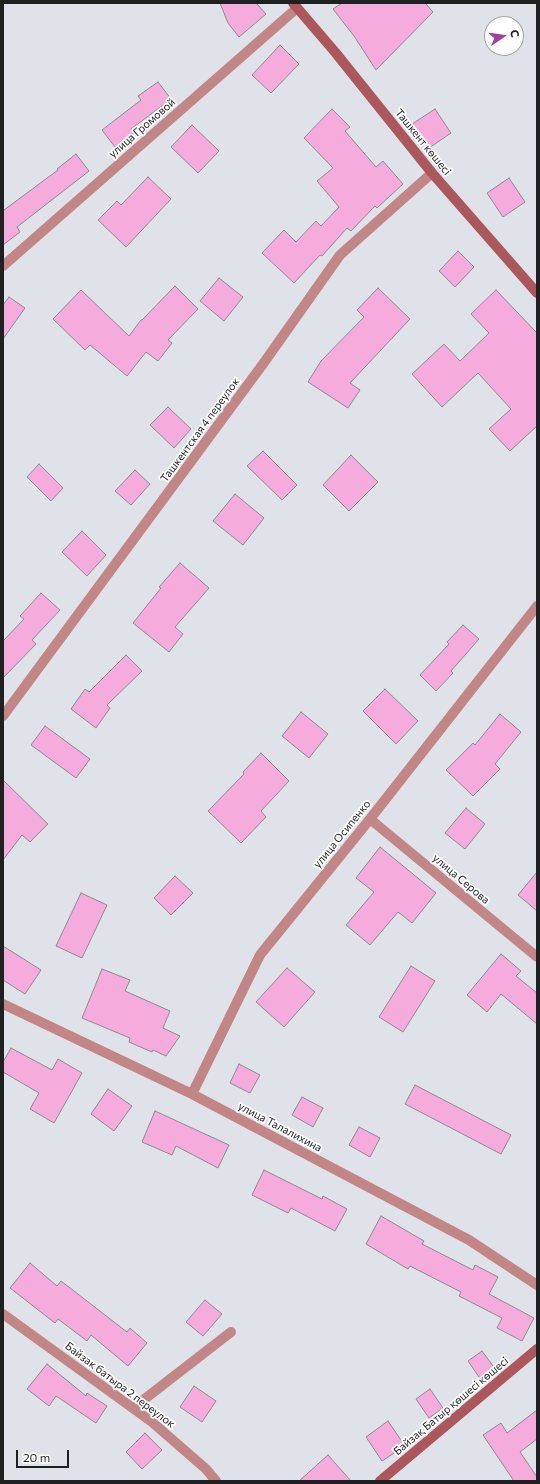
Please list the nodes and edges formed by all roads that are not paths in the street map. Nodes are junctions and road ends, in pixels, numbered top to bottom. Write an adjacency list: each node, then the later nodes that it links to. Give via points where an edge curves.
1 (295, 6): 2 (main road, Ташкент көшесі); 3 (street, улица Громовой)
2 (432, 173): 4 (main road, Ташкент көшесі); 6 (street, Ташкентская 4 переулок, via 340,255 263,364)
3 (3, 266)
4 (537, 293)
5 (537, 606): 7 (street, улица Осипенко)
6 (3, 716)
7 (370, 819): 8 (street, улица Серова); 10 (street, улица Осипенко, via 260,955)
8 (537, 957)
9 (3, 1004): 10 (street, улица Талалихина)
10 (192, 1094): 11 (street, улица Талалихина, via 469,1240)
11 (537, 1285)
12 (3, 1314): 15 (street, Байзак батыра 2 переулок)
13 (232, 1332): 15 (street)
14 (537, 1349): 17 (main road, Байзақ Батыр қөшесі көшесі)
15 (133, 1408): 16 (street, Байзак батыра 2 переулок, via 206,1469)
16 (216, 1481)
17 (380, 1481)

